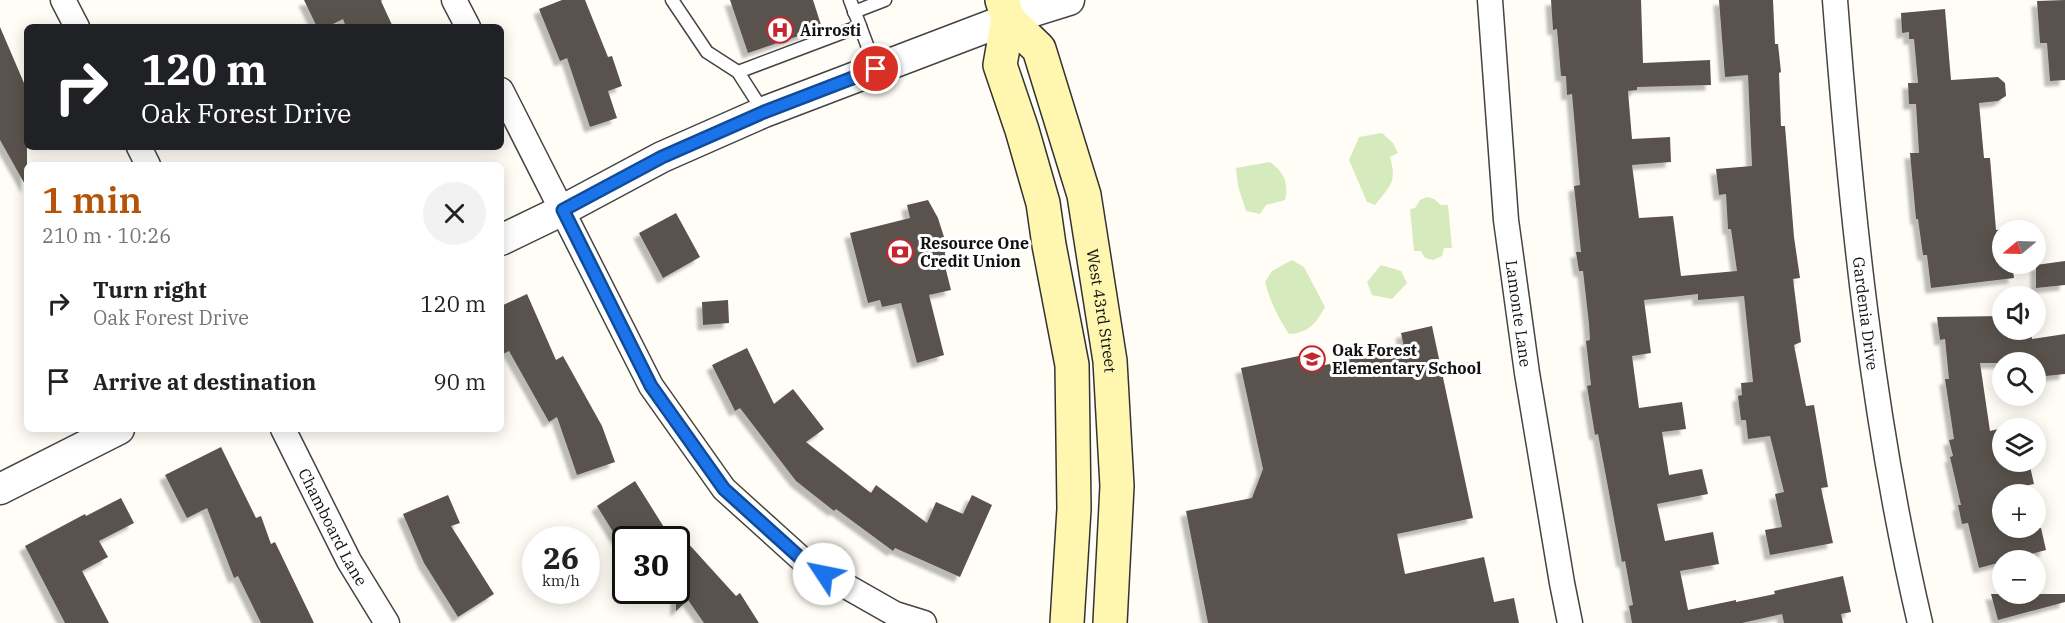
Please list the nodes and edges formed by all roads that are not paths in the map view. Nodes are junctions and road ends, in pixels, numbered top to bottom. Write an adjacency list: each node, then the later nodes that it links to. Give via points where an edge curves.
1 (63, 0): 10 (street)
2 (454, 0): 11 (street)
3 (672, 0): 14 (lane, via 707,52)
4 (885, 0): 8 (lane)
5 (1069, 0): 9 (street)
6 (1490, 0): 26 (street, Lamonte Lane, via 1506,220 1527,373)
7 (1835, 0): 27 (street, Gardenia Drive, via 1858,259 1877,410)
8 (852, 6): 12 (lane)
9 (1005, 10): 13 (street); 24 (main road, via 1000,65 1043,203 1072,365 1074,509); 25 (main road, West 43rd Street, via 1039,50 1084,195 1110,361 1117,486)
10 (75, 24)
11 (466, 24)
12 (860, 27): 13 (lane); 14 (lane)
13 (876, 69): 16 (street)
14 (738, 72): 16 (lane)
15 (504, 96): 17 (street)
16 (764, 112): 17 (street, via 662,157)
17 (563, 210): 18 (street); 23 (street, via 651,386 724,489 807,564 895,614)
18 (504, 239)
19 (113, 432): 21 (street)
20 (284, 432): 22 (street, Chamboard Lane, via 349,561)
21 (0, 489)
22 (387, 623)
23 (924, 623)
24 (1067, 623)
25 (1110, 623)
26 (1570, 623)
27 (1920, 623)

